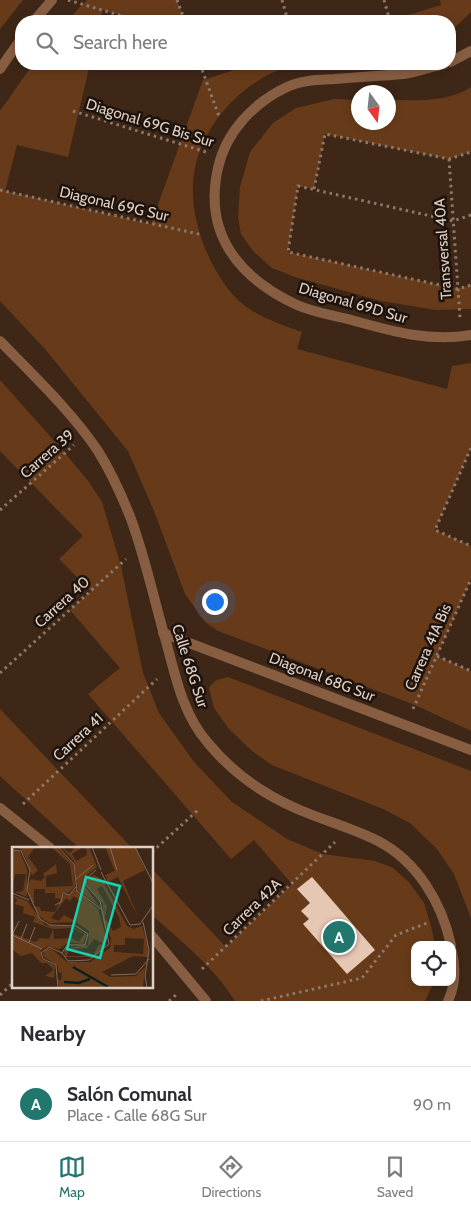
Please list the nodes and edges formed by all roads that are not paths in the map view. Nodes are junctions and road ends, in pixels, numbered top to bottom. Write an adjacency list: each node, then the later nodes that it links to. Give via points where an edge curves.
1 (52, 0): 2 (street)
2 (39, 15)
3 (15, 48): 6 (street)
4 (471, 51): 5 (street)
5 (456, 59)
6 (0, 69)
7 (421, 70): 8 (street, Diagonal 69D Sur, via 406,74 306,81 287,87 255,106 242,120 221,157 214,186 214,204 223,240 231,254 245,272 268,290 299,306 398,333 424,337)
8 (466, 336)
9 (0, 342): 10 (street, Calle 68G Sur, via 48,391 98,452 131,519)
10 (163, 633): 11 (street, Diagonal 68G Sur); 15 (street, Calle 68G Sur, via 191,719 228,765 246,780 292,807 350,828 395,852 411,866 431,892)
11 (471, 750)
12 (0, 808): 13 (street)
13 (49, 847)
14 (154, 938): 17 (street)
15 (450, 941)
16 (452, 986): 18 (street)
17 (206, 1001)
18 (448, 1001)

